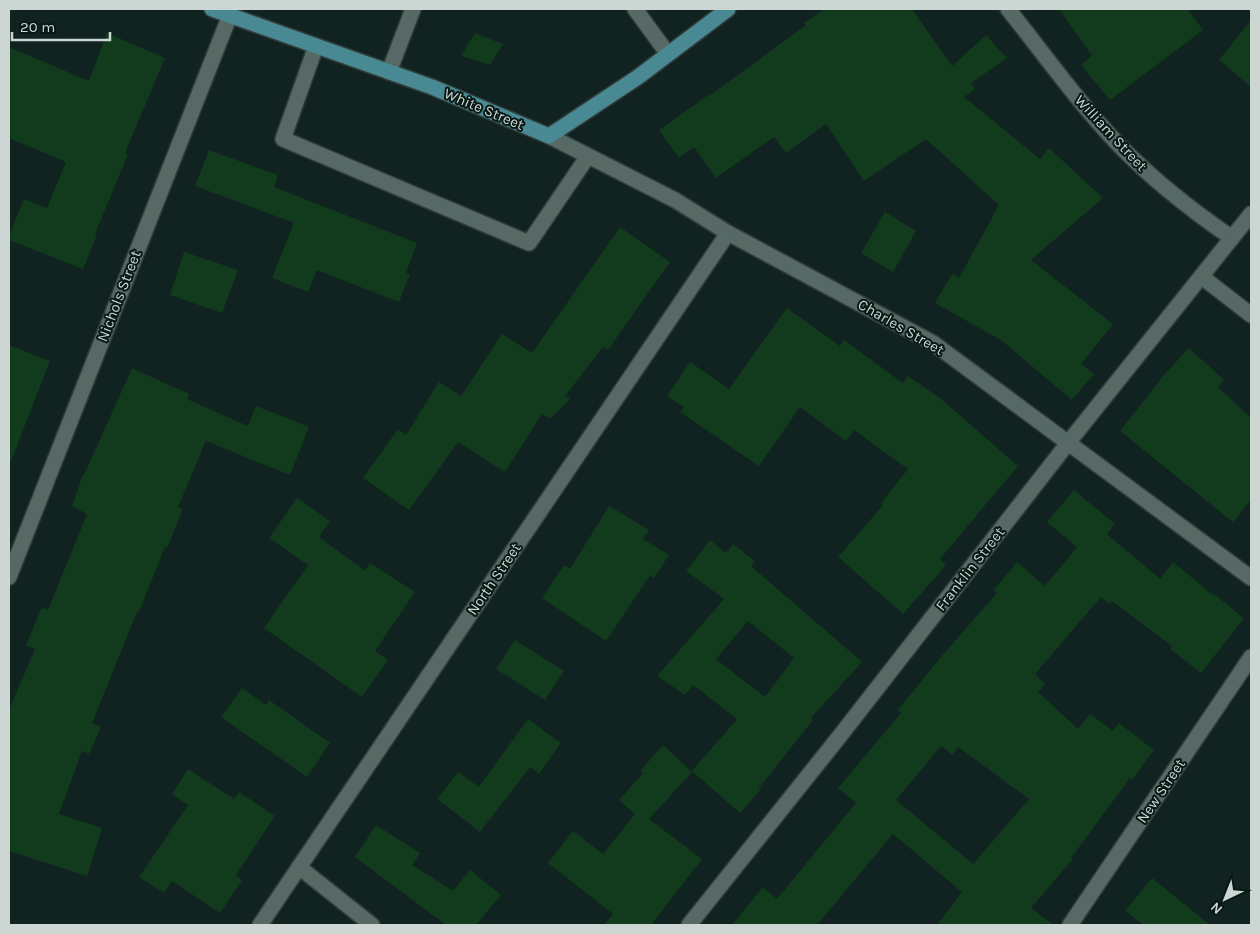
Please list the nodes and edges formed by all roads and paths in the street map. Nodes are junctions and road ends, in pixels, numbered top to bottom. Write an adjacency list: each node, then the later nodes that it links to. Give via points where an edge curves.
1 (212, 9): 6 (main road, White Street)
2 (413, 9): 9 (street)
3 (635, 9): 8 (street)
4 (728, 9): 8 (main road)
5 (1008, 9): 14 (street, William Street, via 1082,104 1119,145 1170,194)
6 (230, 15): 7 (main road, White Street); 18 (street, Nichols Street)
7 (316, 46): 9 (main road, White Street); 11 (street, via 283,139 529,243)
8 (668, 54): 10 (main road)
9 (389, 72): 10 (main road, White Street)
10 (549, 136): 11 (street, Charles Street)
11 (588, 156): 13 (street, Charles Street, via 674,200)
12 (1251, 214): 14 (street, Franklin Street)
13 (728, 233): 17 (street, Charles Street, via 933,343); 21 (street, North Street)
14 (1232, 238): 15 (street, Franklin Street)
15 (1202, 277): 16 (street); 17 (street, Franklin Street)
16 (1251, 316)
17 (1068, 443): 19 (street, Charles Street); 24 (street, Franklin Street)
18 (9, 577)
19 (1251, 578)
20 (1251, 657): 25 (street, New Street)
21 (299, 868): 22 (street, North Street); 23 (street)
22 (260, 925)
23 (372, 925)
24 (689, 925)
25 (1070, 925)

